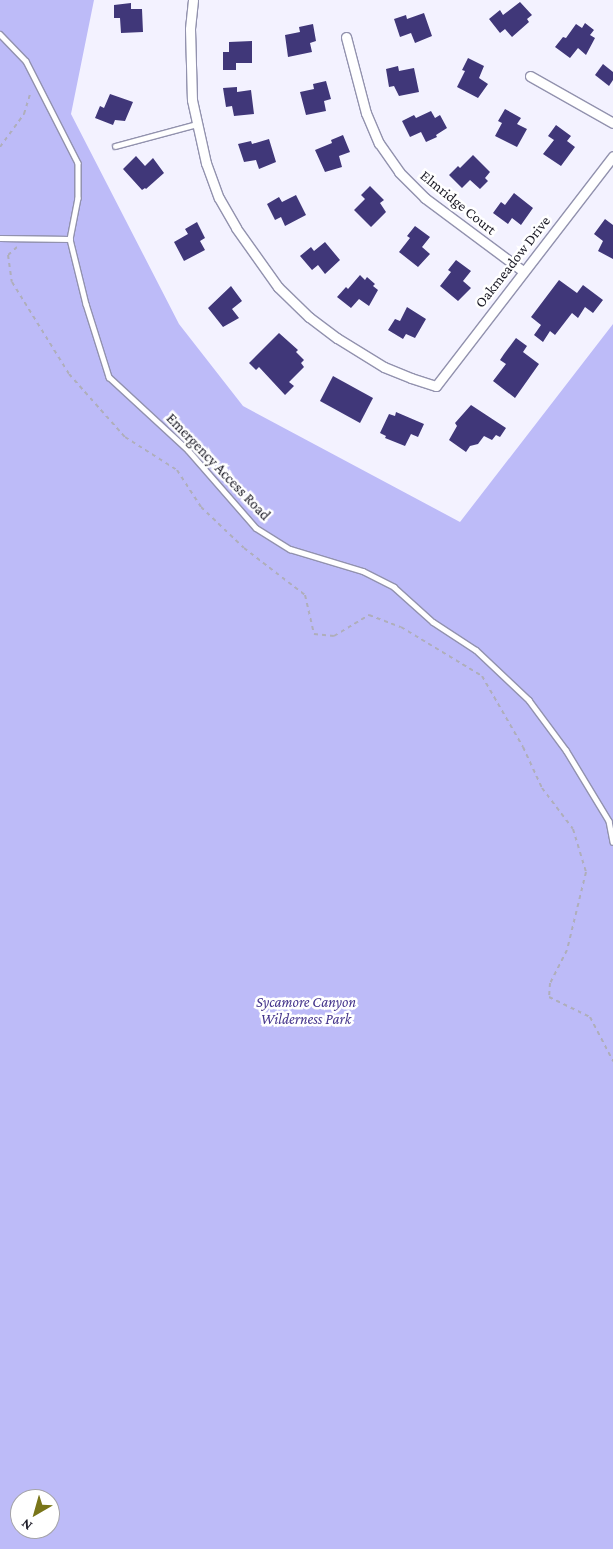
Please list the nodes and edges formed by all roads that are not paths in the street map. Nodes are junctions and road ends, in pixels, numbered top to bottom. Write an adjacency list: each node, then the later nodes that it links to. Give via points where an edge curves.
1 (193, 0): 6 (street, via 190,71)
2 (0, 34): 10 (lane, via 26,61 78,162 78,198)
3 (346, 37): 11 (street, Elmridge Court, via 366,113 378,143 399,172 426,198)
4 (530, 76): 5 (street)
5 (613, 123)
6 (197, 124): 7 (lane); 11 (street, Oakmeadow Drive, via 219,198 278,287 309,317 384,367 436,386)
7 (115, 146)
8 (613, 156): 11 (street, Oakmeadow Drive)
9 (0, 238): 10 (lane)
10 (70, 239): 12 (lane, Emergency Access Road, via 109,377 188,450 256,528 290,549 363,571 394,587 433,622 476,650 529,700 566,750 609,821)
11 (523, 271)
12 (613, 842)

